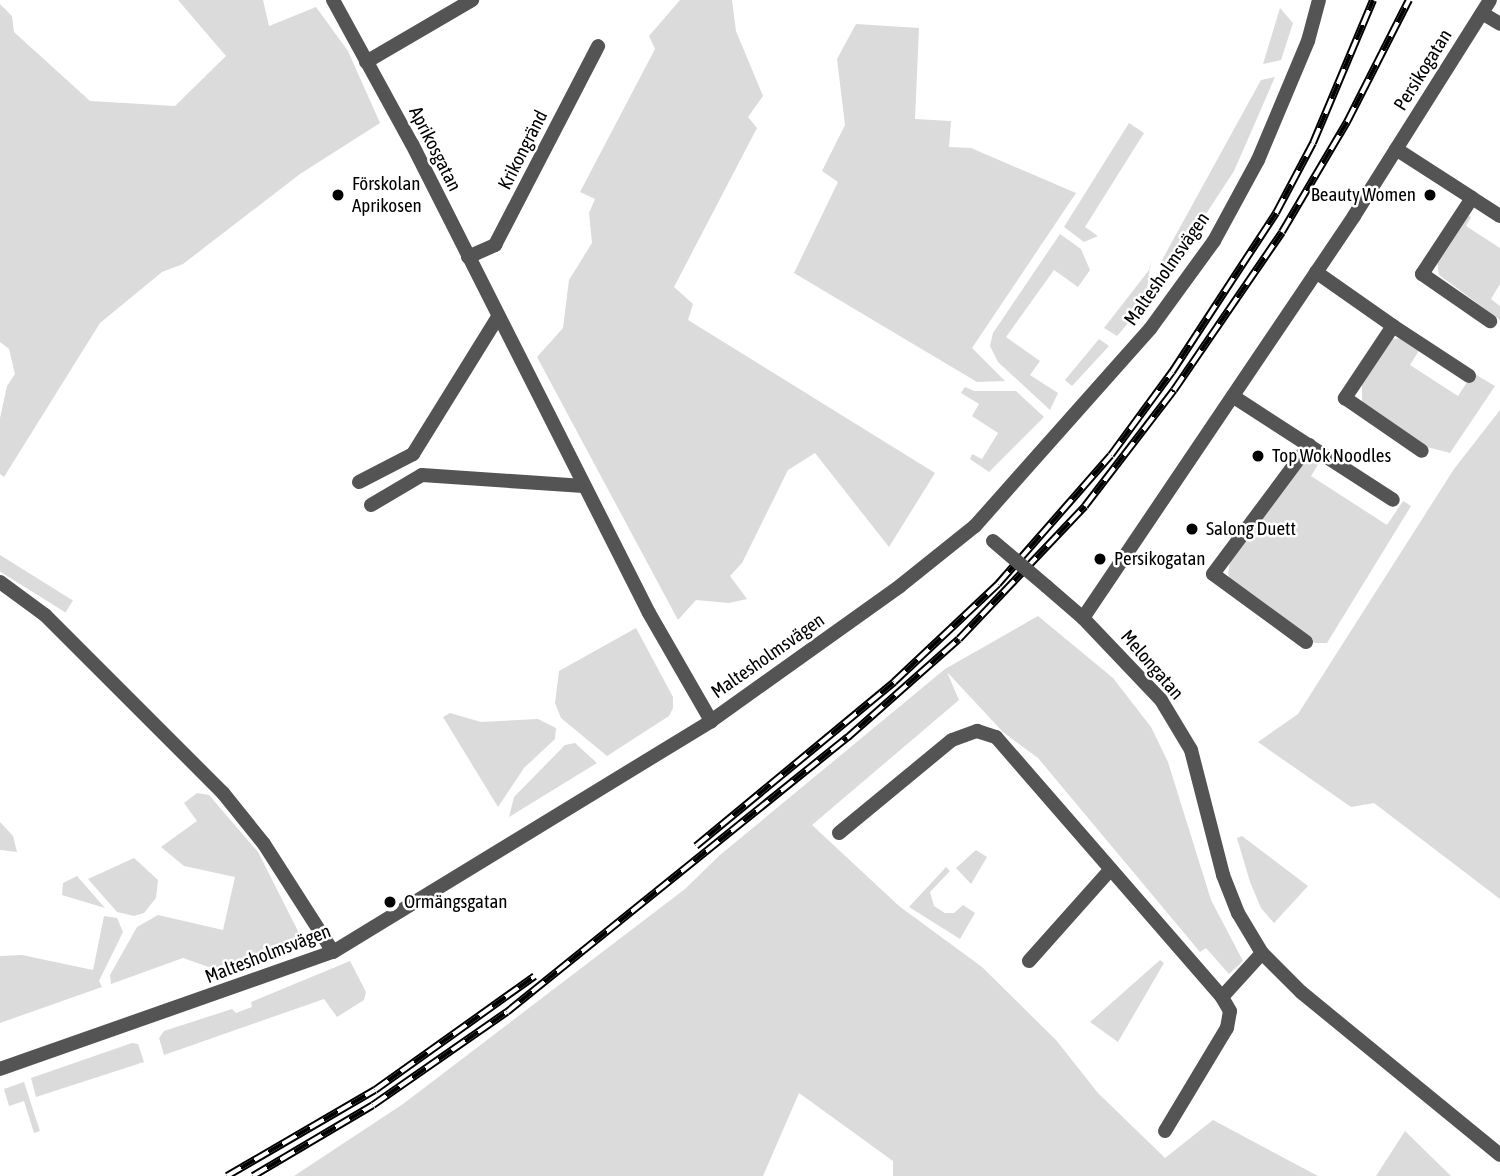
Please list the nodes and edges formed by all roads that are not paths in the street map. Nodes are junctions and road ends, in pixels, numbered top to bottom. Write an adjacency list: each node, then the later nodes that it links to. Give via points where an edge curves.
1 (334, 0): 7 (street, Aprikosgatan)
2 (472, 0): 7 (street)
3 (1319, 0): 24 (street, Maltesholmsvägen, via 1308,41 1258,160 1214,241 1150,330)
4 (1486, 6): 5 (street, Persikogatan); 8 (street, Persikogatan)
5 (1500, 24)
6 (598, 46): 11 (street, Krikongränd, via 495,245)
7 (366, 62): 11 (street, Aprikosgatan)
8 (1396, 149): 9 (street); 12 (street, Persikogatan)
9 (1472, 198): 10 (street); 14 (street, via 1422,274)
10 (1500, 216)
11 (468, 257): 13 (street, Aprikosgatan)
12 (1316, 272): 15 (street); 17 (street, Persikogatan)
13 (498, 317): 20 (street, via 413,454); 21 (street, Aprikosgatan)
14 (1490, 321)
15 (1393, 326): 16 (street); 19 (street, via 1345,398)
16 (1469, 376)
17 (1234, 397): 18 (street); 26 (street, Persikogatan)
18 (1309, 444): 22 (street); 27 (street, via 1213,574)
19 (1422, 451)
20 (359, 482)
21 (584, 486): 23 (street, via 422,475); 28 (street, Aprikosgatan)
22 (1393, 500)
23 (371, 505)
24 (975, 526): 26 (street, Melongatan, bridge); 28 (street, Maltesholmsvägen, via 900,586)
25 (0, 582): 31 (street, via 45,615 223,793 264,844)
26 (1083, 618): 32 (street, Melongatan, via 1161,700 1191,750 1223,875 1238,913)
27 (1306, 642)
28 (711, 721): 31 (street, Maltesholmsvägen)
29 (839, 833): 30 (street, via 952,740 977,731 996,737)
30 (1111, 869): 33 (street); 34 (street)
31 (332, 952): 35 (street, Maltesholmsvägen)
32 (1262, 953): 34 (street); 37 (street, Melongatan, via 1301,992)
33 (1029, 961)
34 (1222, 997): 36 (street, via 1230,1011 1227,1028)
35 (0, 1069)
36 (1165, 1131)
37 (1500, 1155)

